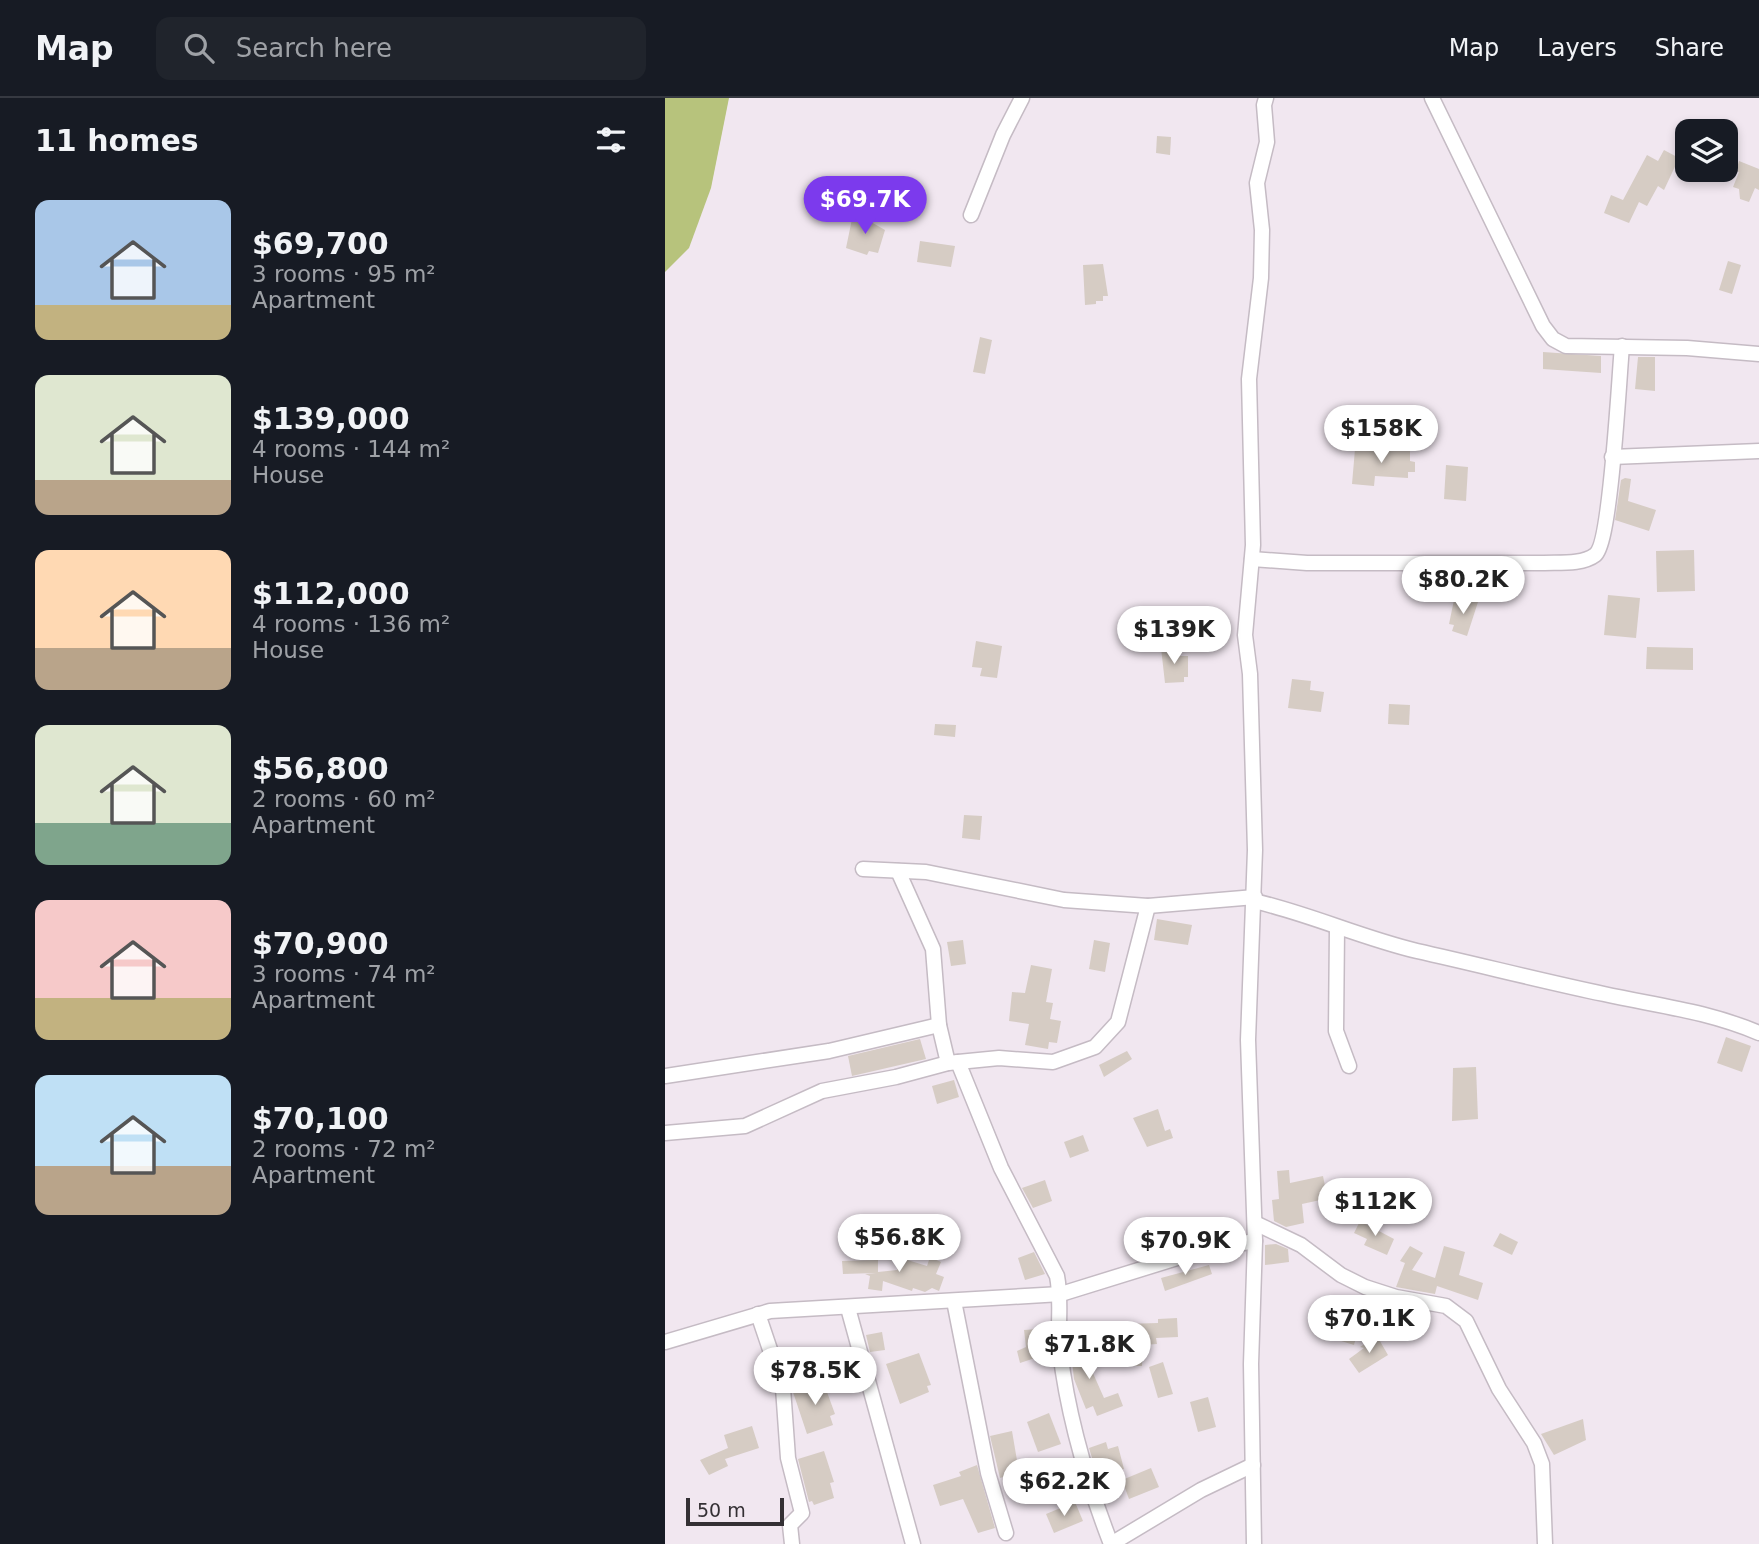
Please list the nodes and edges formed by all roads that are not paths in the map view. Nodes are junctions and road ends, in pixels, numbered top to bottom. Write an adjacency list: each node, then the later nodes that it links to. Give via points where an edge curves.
1 (1022, 98): 4 (street)
2 (1266, 98): 9 (street, via 1267,142 1257,183 1261,278 1249,379)
3 (1432, 98): 5 (street, via 1553,340 1566,346)
4 (971, 215)
5 (1622, 346): 6 (street); 8 (street)
6 (1759, 355)
7 (1759, 451): 8 (street)
8 (1612, 457): 9 (street, via 1603,546 1590,558 1542,563)
9 (1252, 559): 12 (street, via 1245,635 1250,674)
10 (863, 869): 11 (street)
11 (898, 871): 13 (street, via 926,872 1064,900); 15 (street, via 933,949)
12 (1255, 899): 13 (street); 14 (street); 21 (street, via 1248,1040)
13 (1148, 906): 17 (street, via 1118,1022 1095,1047 1053,1062 999,1058)
14 (1337, 928): 16 (street, via 1580,989 1721,1017); 18 (street, via 1336,1031)
15 (939, 1025): 17 (street); 19 (street, via 829,1051)
16 (1759, 1032)
17 (953, 1062): 20 (street, via 822,1091 744,1126); 23 (street, via 1001,1168 1051,1262)
18 (1349, 1066)
19 (665, 1076)
20 (665, 1133)
21 (1255, 1223): 22 (street); 34 (street, via 1290,1239 1365,1287 1446,1306 1466,1321 1542,1464)
22 (1255, 1241): 23 (street, via 1203,1250); 28 (street)
23 (1061, 1294): 24 (street); 32 (street, via 1060,1350 1079,1448)
24 (954, 1301): 25 (street); 29 (street, via 988,1473)
25 (848, 1308): 26 (street); 31 (street)
26 (758, 1314): 27 (street); 30 (street, via 783,1388 788,1458 802,1513 790,1525)
27 (665, 1342)
28 (1253, 1465): 32 (street); 33 (street)
29 (1006, 1534)
30 (792, 1544)
31 (913, 1544)
32 (1111, 1544)
33 (1254, 1544)
34 (1545, 1544)

